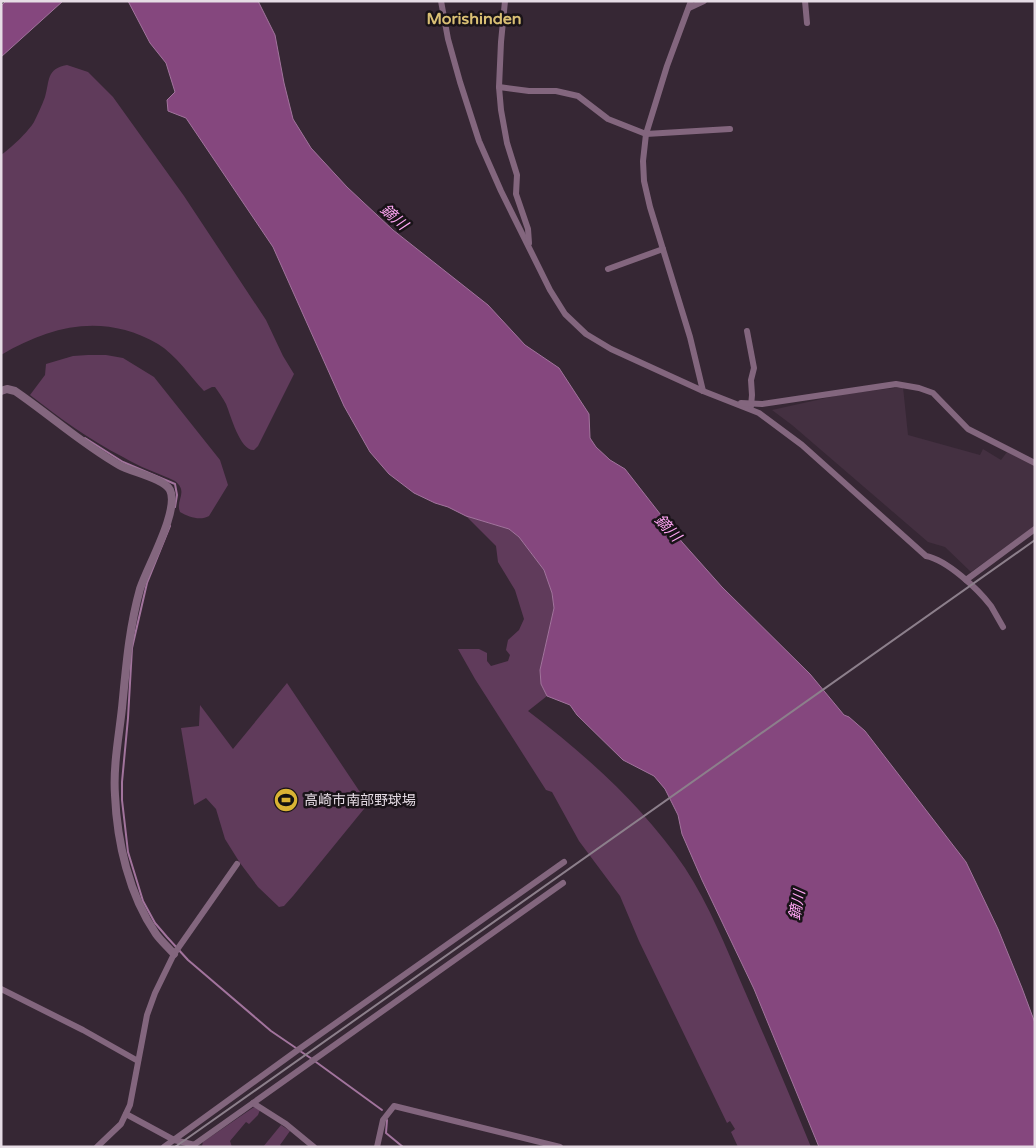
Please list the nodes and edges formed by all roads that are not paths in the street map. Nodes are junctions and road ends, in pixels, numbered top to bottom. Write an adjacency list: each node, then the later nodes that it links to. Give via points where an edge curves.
1 (441, 1): 11 (street, via 450,48 479,141)
2 (505, 1): 8 (street)
3 (691, 1): 6 (street)
4 (704, 1): 6 (street)
5 (805, 1): 7 (street)
6 (689, 8): 10 (street)
7 (807, 23)
8 (499, 87): 10 (street, via 578,96 608,119); 11 (street, via 507,143 517,176 516,194 528,229)
9 (730, 129): 10 (street)
10 (646, 134): 12 (street, via 644,181)
11 (529, 247): 16 (street, via 550,290 577,327 610,349)
12 (663, 249): 13 (street); 16 (street)
13 (608, 269)
14 (747, 331): 17 (street, via 754,368)
15 (1, 391): 25 (street, via 15,391 105,456 163,483 170,492 171,504 162,539 140,589 128,640 115,794 120,843 137,898 157,935)
16 (703, 391): 17 (street)
17 (751, 406): 18 (street, via 904,384 933,393 968,428); 20 (street, via 802,445 926,556 937,558)
18 (1035, 463)
19 (1035, 529): 20 (street)
20 (966, 580): 21 (street, via 990,606)
21 (1003, 627)
22 (564, 862): 30 (street)
23 (237, 864): 25 (street)
24 (563, 883): 28 (street)
25 (174, 954): 27 (street, via 150,1005)
26 (1, 989): 27 (street)
27 (138, 1061): 29 (street)
28 (254, 1103): 31 (street); 34 (street)
29 (126, 1114): 30 (street); 32 (street, via 121,1124)
30 (174, 1140): 31 (street); 33 (street)
31 (194, 1146)
32 (97, 1147)
33 (164, 1147)
34 (314, 1147)
35 (377, 1147): 36 (street, via 383,1120 394,1106)
36 (560, 1147)

